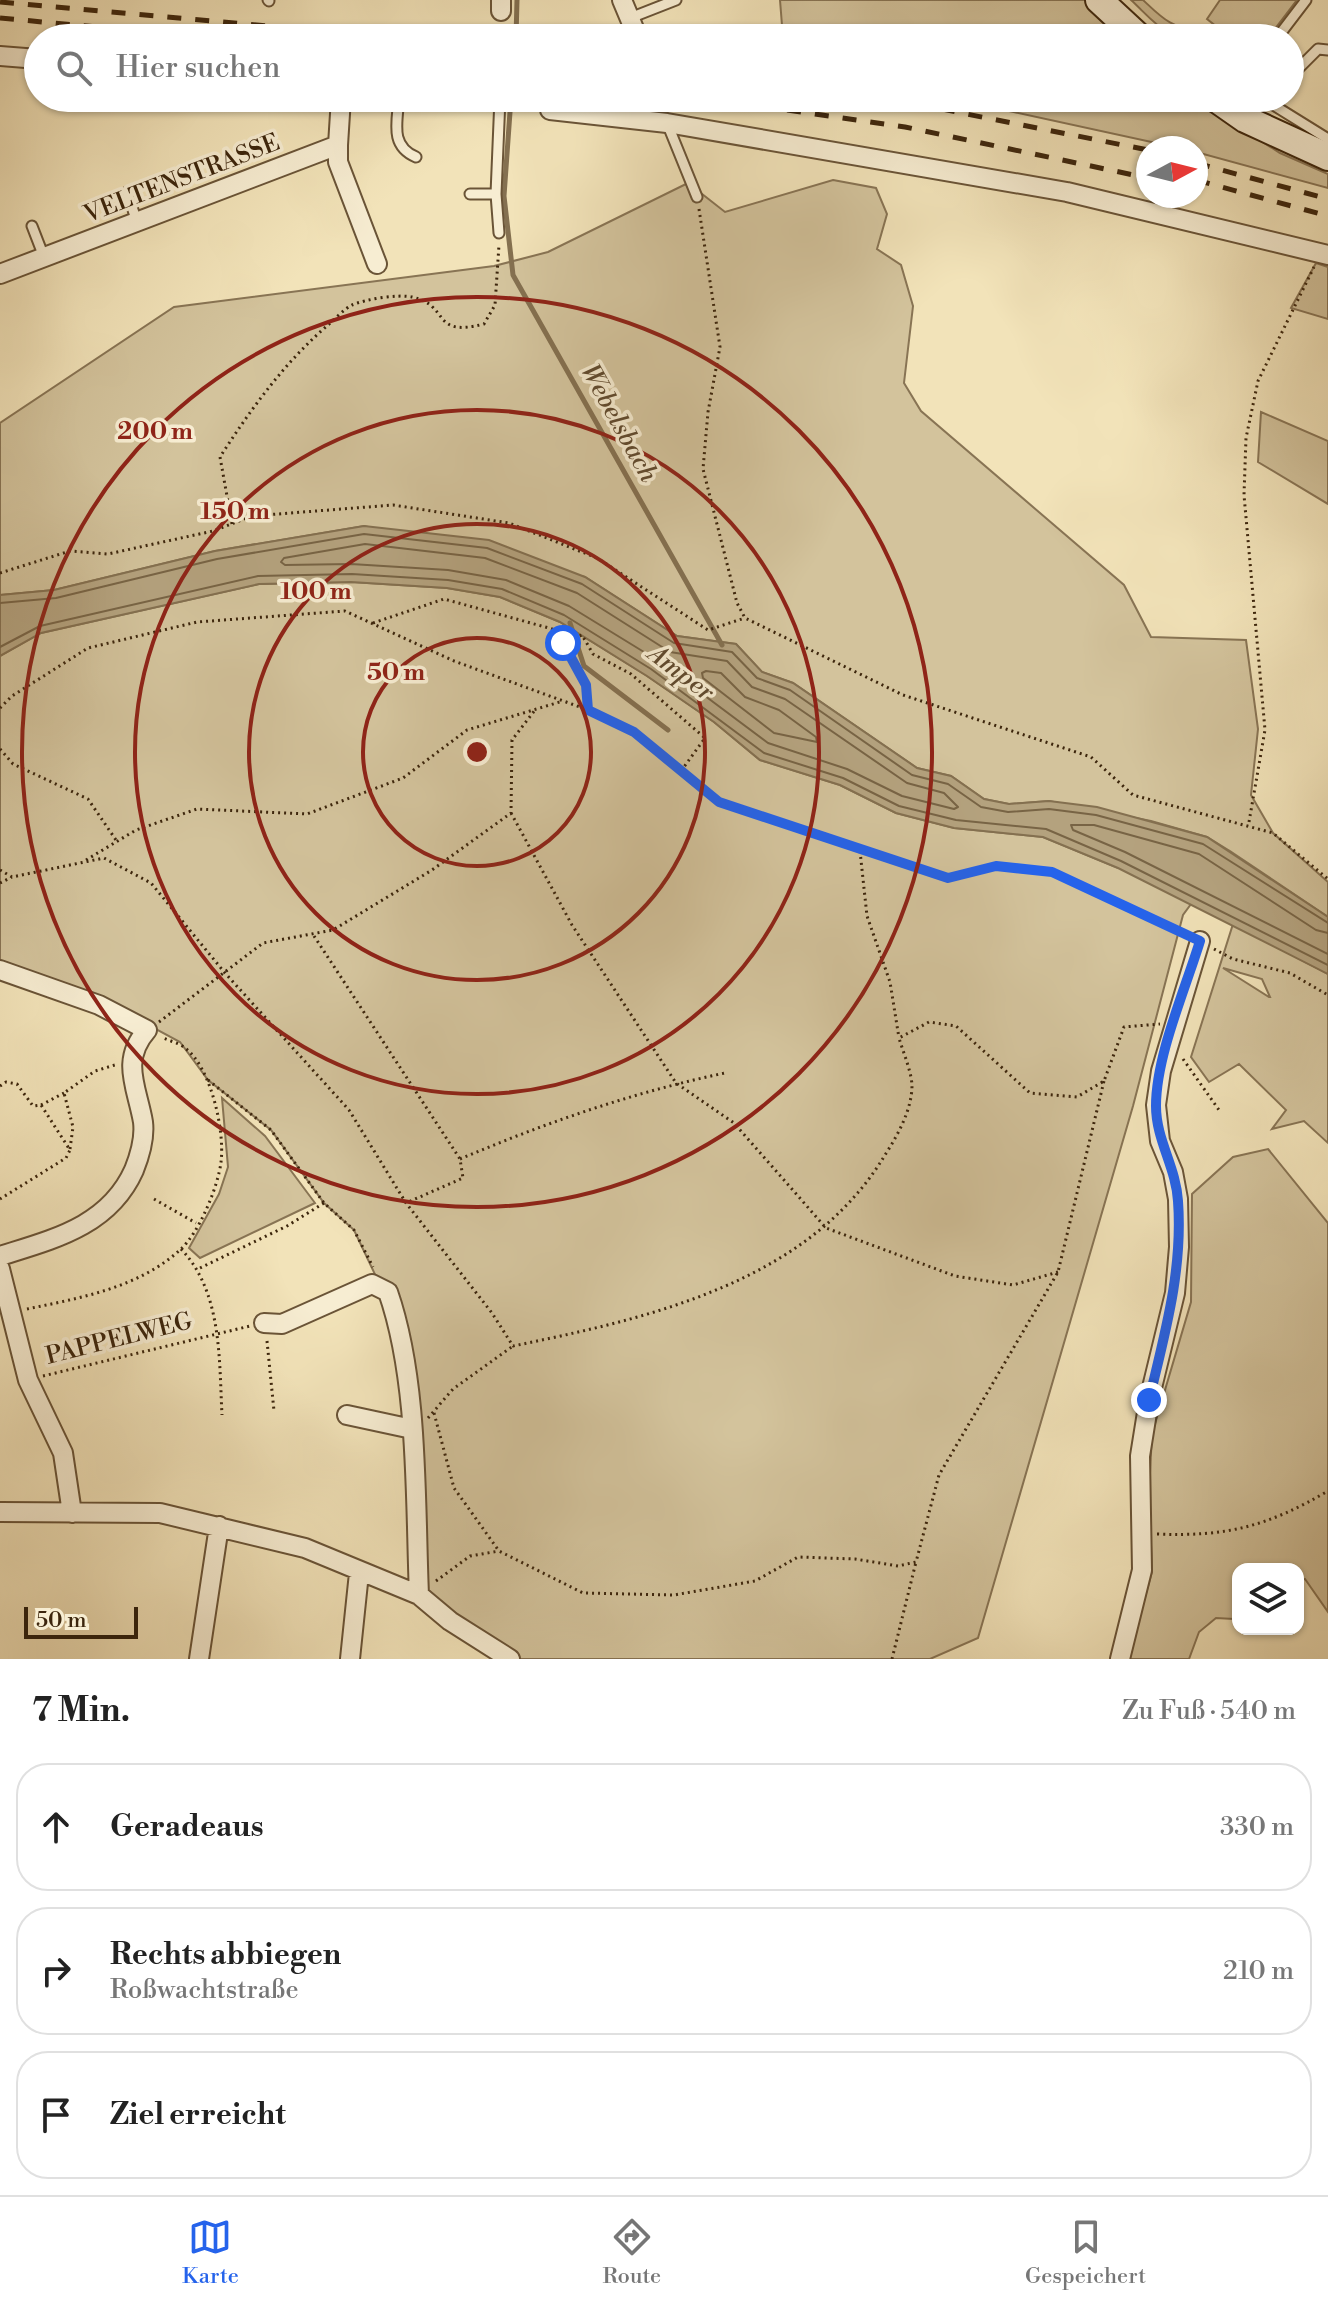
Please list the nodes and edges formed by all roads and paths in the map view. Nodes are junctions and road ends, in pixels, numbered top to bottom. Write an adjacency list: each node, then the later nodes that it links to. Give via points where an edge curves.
1 (622, 0): 5 (street)
2 (676, 0): 5 (lane)
3 (1099, 0): 6 (main road)
4 (1306, 0): 7 (lane)
5 (632, 24)
6 (1125, 24)
7 (1288, 24)
8 (1328, 50): 11 (lane, via 1318,49)
9 (0, 56): 10 (street)
10 (24, 58)
11 (1304, 63)
12 (340, 112): 20 (street)
13 (398, 112): 21 (lane, via 396,139 404,152)
14 (499, 112): 25 (lane)
15 (568, 112): 18 (street)
16 (1235, 112): 22 (main road)
17 (1286, 112): 19 (lane)
18 (667, 123): 26 (lane); 30 (street, via 1067,192)
19 (1328, 139)
20 (338, 145): 27 (street, VELTENSTRASSE); 32 (street, via 338,162)
21 (416, 157)
22 (1328, 157)
23 (127, 192): 27 (lane)
24 (470, 194): 25 (lane)
25 (496, 194): 29 (lane)
26 (697, 197): 36 (path, via 720,347 703,469)
27 (137, 222): 31 (street, VELTENSTRASSE)
28 (32, 226): 31 (lane)
29 (499, 233): 34 (path, via 495,305 484,324 463,330 449,327 427,300 407,296 351,305 276,378 220,457)
30 (1324, 254): 46 (path, via 1258,381 1246,438 1244,495 1265,730)
31 (44, 257): 33 (street, VELTENSTRASSE)
32 (377, 264)
33 (0, 274)
34 (232, 524): 35 (path, via 108,554 70,551); 36 (path, via 252,516 393,505 509,523 597,558 708,630)
35 (0, 573)
36 (745, 618): 46 (path, via 903,695 1091,757 1133,795)
37 (373, 623): 38 (path, via 444,599 556,630); 39 (path, via 454,661); 40 (path, via 345,611 197,622 88,648)
38 (563, 643): 42 (path, via 586,685); 44 (path, via 582,635 593,654 631,674 705,738)
39 (563, 701): 41 (path); 42 (path)
40 (0, 708)
41 (535, 710): 45 (path, via 512,740); 47 (path, via 467,730 403,778 307,814 197,809)
42 (588, 710): 44 (path, via 634,732)
43 (0, 749): 47 (path, via 13,764 88,799)
44 (681, 771): 48 (path, via 719,802 828,835)
45 (511, 813): 54 (path, via 432,870 333,930); 67 (path, via 572,925)
46 (1249, 823): 52 (path, via 1273,833)
47 (116, 841): 49 (path)
48 (860, 851): 55 (path, via 948,878 996,866 1052,872); 61 (path, via 867,916 890,982)
49 (83, 862): 51 (path); 57 (path, via 104,858 151,883)
50 (0, 870): 51 (path)
51 (12, 877): 53 (path)
52 (1328, 879)
53 (0, 883)
54 (314, 936): 57 (path, via 263,943); 73 (path)
55 (1200, 941): 58 (path, via 1233,959 1290,973); 59 (street)
56 (0, 970): 60 (street, via 99,1005)
57 (225, 973): 60 (path); 77 (path, via 349,1110)
58 (1328, 995)
59 (1174, 1023): 62 (street); 66 (path, via 1124,1027)
60 (147, 1030): 63 (street); 65 (path, via 186,1048)
61 (899, 1038): 66 (path, via 929,1022 956,1026 1030,1093 1077,1097); 79 (path, via 912,1085 899,1135 864,1188)
62 (1165, 1055): 71 (path, via 1187,1061); 100 (street, via 1156,1105 1160,1141 1178,1199 1179,1247 1175,1293 1140,1456)
63 (130, 1063): 69 (path, via 95,1071); 81 (street, via 143,1140 128,1183 106,1211 81,1227)
64 (725, 1073): 67 (path)
65 (208, 1080): 76 (path, via 271,1130); 78 (path, via 222,1161 211,1200)
66 (1104, 1081): 84 (path)
67 (676, 1083): 73 (path); 79 (path, via 734,1123)
68 (0, 1086): 70 (path, via 17,1084 33,1106)
69 (64, 1093): 70 (path); 72 (path, via 73,1127)
70 (41, 1105): 72 (path)
71 (1219, 1110)
72 (70, 1150): 74 (path, via 66,1158)
73 (460, 1159): 77 (path, via 463,1178)
74 (0, 1199)
75 (154, 1199): 78 (path)
76 (324, 1203): 82 (path); 85 (path, via 354,1230)
77 (406, 1203): 89 (path)
78 (197, 1224): 80 (path)
79 (826, 1228): 84 (path, via 955,1276 1013,1285); 89 (path, via 805,1245 690,1301)
80 (181, 1249): 82 (path); 86 (path, via 116,1287)
81 (0, 1256)
82 (200, 1268): 88 (path)
83 (0, 1269): 86 (street)
84 (1058, 1272): 102 (path, via 939,1475)
85 (380, 1285): 87 (street, via 282,1324); 95 (street, via 397,1318)
86 (12, 1313): 90 (street)
87 (264, 1323): 88 (path, PAPPELWEG); 91 (path)
88 (218, 1333): 90 (path, PAPPELWEG); 93 (path)
89 (513, 1346): 92 (path, via 453,1389)
90 (28, 1380): 98 (street, via 63,1453)
91 (274, 1411)
92 (434, 1413): 95 (path); 101 (path, via 454,1488)
93 (222, 1415)
94 (347, 1415): 95 (street)
95 (412, 1429): 104 (street)
96 (1328, 1491): 100 (path, via 1281,1518 1203,1536)
97 (0, 1512): 98 (street)
98 (72, 1513): 99 (street, via 160,1513)
99 (219, 1526): 103 (street, via 305,1548); 105 (street)
100 (1142, 1533): 109 (street, via 1142,1570)
101 (499, 1551): 102 (path, via 583,1593 674,1595 755,1581 798,1557 898,1566); 104 (path, via 470,1556)
102 (916, 1562): 108 (path)
103 (359, 1573): 104 (street); 106 (street)
104 (419, 1595): 107 (street)
105 (199, 1659)
106 (350, 1659)
107 (510, 1659)
108 (892, 1659)
109 (1120, 1659)

